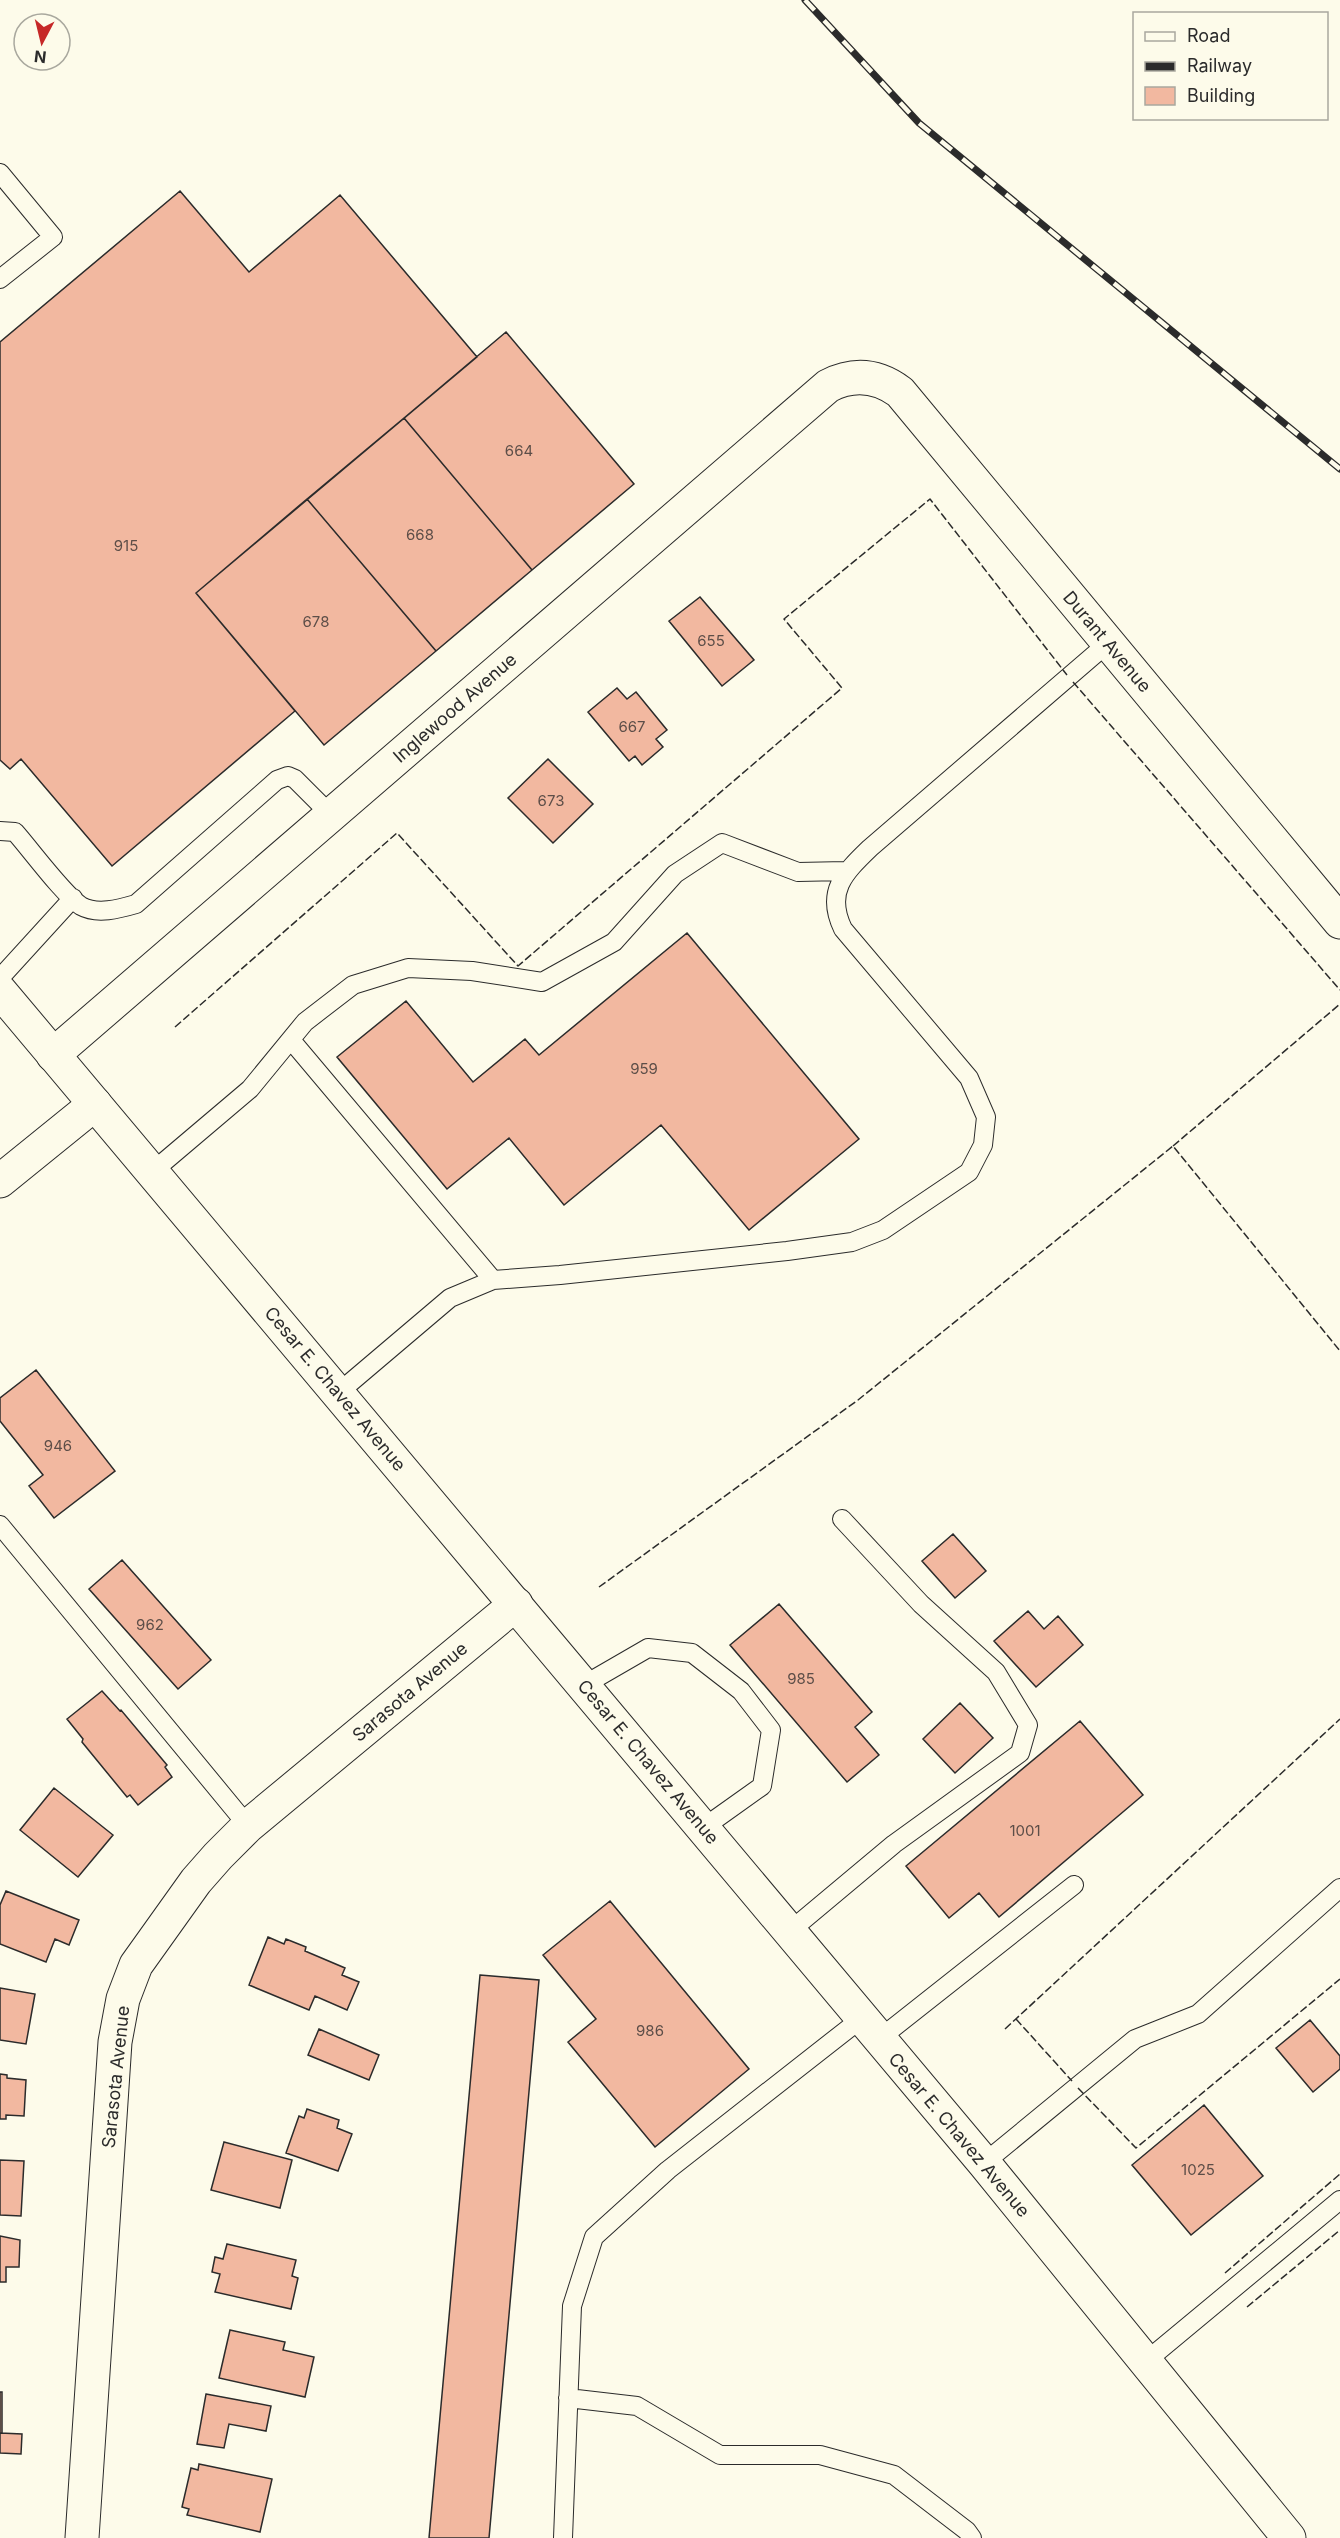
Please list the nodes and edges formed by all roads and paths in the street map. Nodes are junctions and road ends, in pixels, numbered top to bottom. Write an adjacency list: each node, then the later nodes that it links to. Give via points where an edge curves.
1 (0, 173): 2 (lane, via 53,237)
2 (0, 279)
3 (864, 377): 4 (street, Durant Avenue, via 900,392); 5 (street, Inglewood Avenue, via 828,386)
4 (1108, 643): 7 (lane); 9 (street, Durant Avenue)
5 (331, 815): 8 (lane, via 288,776 277,780 136,904 96,910); 13 (street, Inglewood Avenue)
6 (0, 831): 8 (lane, via 15,832)
7 (845, 871): 12 (lane, via 798,872 722,843 675,874 615,942 542,982 472,971 408,968 353,985 305,1022); 17 (lane, via 835,913 843,929 969,1078 986,1117 983,1145 969,1172 883,1230 852,1242)
8 (73, 898): 10 (lane)
9 (1340, 921)
10 (0, 978)
11 (0, 991): 13 (street, Cesar E. Chavez Avenue)
12 (291, 1040): 15 (lane, via 250,1089); 17 (lane)
13 (53, 1055): 14 (street, Cesar E. Chavez Avenue)
14 (95, 1104): 15 (street, Cesar E. Chavez Avenue); 16 (street)
15 (152, 1172): 18 (street, Cesar E. Chavez Avenue)
16 (0, 1181)
17 (493, 1280): 18 (lane, via 450,1298)
18 (338, 1393): 21 (street, Cesar E. Chavez Avenue)
19 (842, 1519): 27 (lane, via 921,1604 996,1672 1028,1725 1020,1753 894,1844)
20 (0, 1525): 23 (lane)
21 (516, 1604): 22 (street, Cesar E. Chavez Avenue); 23 (street, Sarasota Avenue)
22 (584, 1685): 24 (street, Cesar E. Chavez Avenue); 24 (lane, via 648,1648 692,1653 741,1691 771,1730 762,1786)
23 (248, 1826): 33 (street, Sarasota Avenue, via 196,1881 144,1952 129,1981 118,2020)
24 (703, 1828): 27 (street, Cesar E. Chavez Avenue)
25 (1074, 1886): 28 (lane)
26 (1340, 1888): 29 (lane, via 1198,2014 1135,2039)
27 (790, 1931): 28 (street, Cesar E. Chavez Avenue)
28 (870, 2028): 29 (street, Cesar E. Chavez Avenue); 32 (lane, via 668,2170 594,2238 572,2306)
29 (984, 2163): 31 (street, Cesar E. Chavez Avenue)
30 (1340, 2200): 31 (lane)
31 (1145, 2362): 36 (street, Cesar E. Chavez Avenue)
32 (568, 2398): 34 (lane); 35 (lane, via 637,2406 720,2455 820,2455 894,2475)
33 (82, 2538)
34 (563, 2538)
35 (972, 2538)
36 (1289, 2538)

